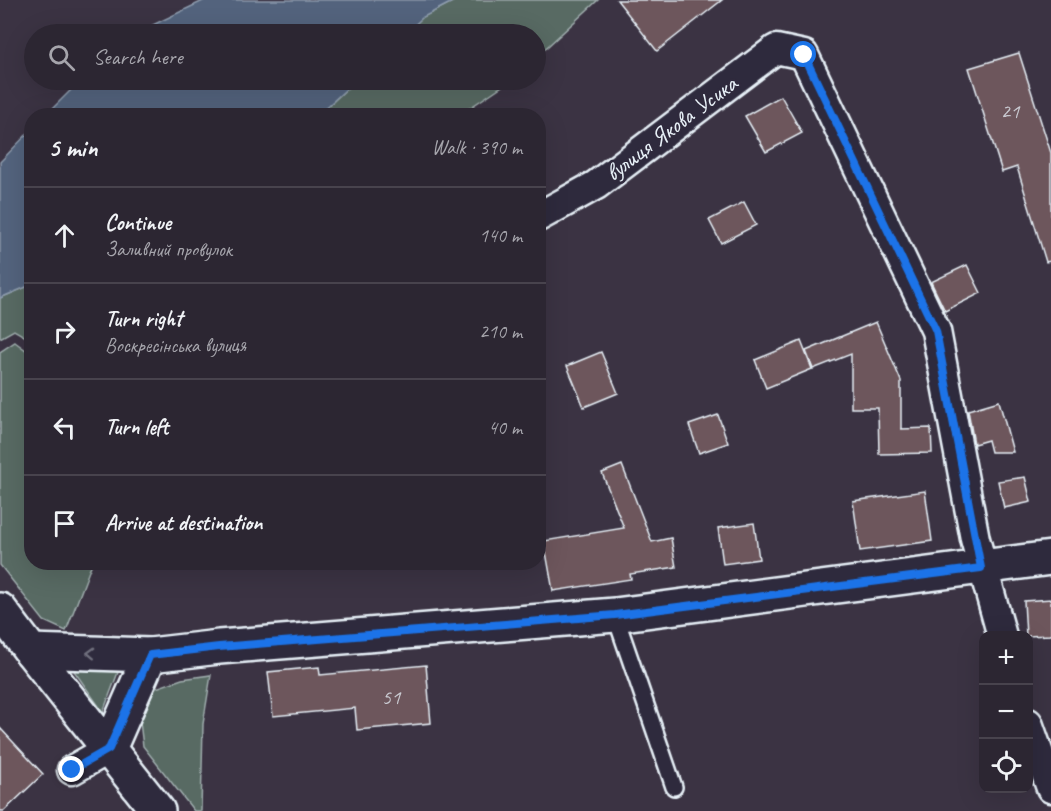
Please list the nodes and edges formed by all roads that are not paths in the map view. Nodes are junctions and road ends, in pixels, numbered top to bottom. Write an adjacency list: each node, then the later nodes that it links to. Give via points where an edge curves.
1 (546, 213): 3 (street, вулиця Якова Усика, via 596,185 776,49 804,55 936,331)
2 (1051, 558): 3 (street)
3 (981, 568): 5 (street); 6 (street)
4 (0, 610): 7 (street)
5 (615, 615): 8 (street); 12 (lane)
6 (1000, 631)
7 (31, 651): 8 (street, one-way to 7); 10 (street)
8 (150, 655): 10 (street)
9 (1033, 735): 13 (street)
10 (109, 749): 11 (street); 14 (street)
11 (72, 770)
12 (674, 787)
13 (1051, 788)
14 (158, 811)

